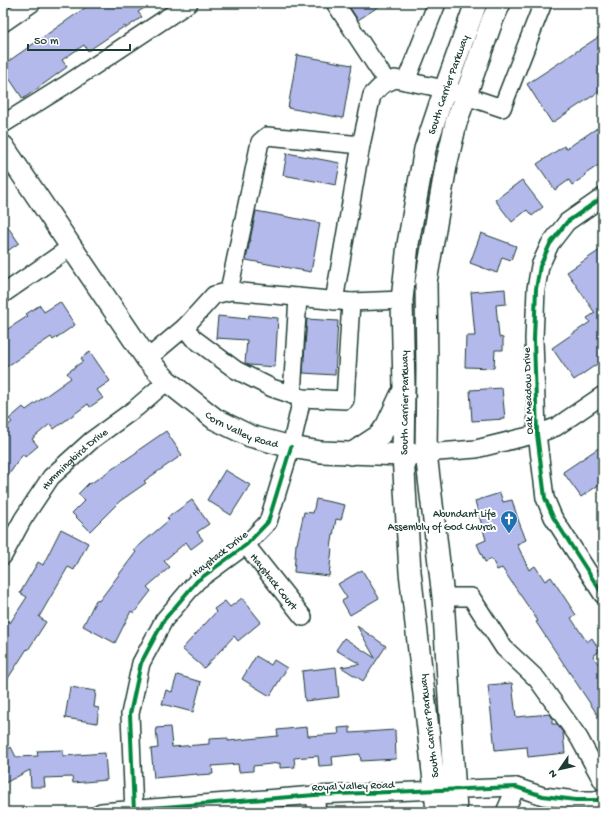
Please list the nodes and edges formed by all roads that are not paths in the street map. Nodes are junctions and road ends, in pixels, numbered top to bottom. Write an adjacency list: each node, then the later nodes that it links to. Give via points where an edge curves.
1 (32, 3): 8 (street)
2 (189, 3): 13 (street)
3 (335, 3): 10 (street)
4 (437, 3): 9 (street)
5 (476, 3): 11 (main road, South Carrier Parkway)
6 (500, 3): 12 (main road, South Carrier Parkway)
7 (543, 3): 12 (street, via 502,108)
8 (3, 23)
9 (406, 81): 10 (street, via 395,79); 11 (street)
10 (387, 82): 14 (street, via 372,95)
11 (445, 89): 12 (street); 21 (main road, South Carrier Parkway, via 425,150 408,244)
12 (466, 96): 32 (main road, South Carrier Parkway, via 446,166 426,282)
13 (3, 124)
14 (361, 145): 18 (street, via 268,136 260,142); 22 (street)
15 (3, 146): 17 (main road, Corn Valley Road)
16 (603, 198): 30 (street, Oak Meadow Drive, via 567,222 550,244 540,266 536,289 534,339)
17 (71, 247): 19 (street); 25 (main road, Corn Valley Road)
18 (229, 291): 20 (street); 24 (street, via 214,295)
19 (3, 294)
20 (298, 297): 22 (street); 29 (street, Haystack Drive)
21 (402, 300): 23 (street); 27 (main road, South Carrier Parkway)
22 (334, 301): 23 (street)
23 (351, 302): 29 (street, via 345,400)
24 (184, 327): 25 (street); 29 (street, via 193,338 236,370)
25 (147, 360): 26 (main road, Corn Valley Road)
26 (167, 381): 31 (main road, Corn Valley Road, via 215,419 250,436); 36 (street, Hummingbird Drive, via 136,408 92,440 51,477 23,519)
27 (404, 387): 33 (main road, via 380,435); 34 (main road, South Carrier Parkway)
28 (603, 395): 30 (street, Corn Valley Road, via 556,427)
29 (297, 397): 31 (street, Haystack Drive)
30 (537, 434): 32 (street, Corn Valley Road, via 476,449); 37 (street, Oak Meadow Drive, via 545,498 553,517)
31 (291, 446): 33 (main road, Corn Valley Road); 35 (street, Haystack Drive, via 268,522)
32 (426, 453): 34 (main road, Corn Valley Road); 38 (main road, South Carrier Parkway)
33 (351, 454): 34 (main road, Corn Valley Road)
34 (403, 455): 42 (main road, South Carrier Parkway, via 410,572)
35 (246, 545): 39 (street, Haystack Court); 46 (street, Haystack Drive, via 197,581 164,620 142,663 130,714)
36 (3, 556)
37 (603, 595)
38 (443, 597): 40 (street, via 471,597 504,648 537,679 580,738); 42 (main road, South Carrier Parkway)
39 (303, 617)
40 (603, 782)
41 (516, 786): 42 (street, Royal Valley Road); 45 (street, Royal Valley Road, via 543,796 576,800); 51 (street)
42 (445, 790): 43 (street, Royal Valley Road); 49 (main road, South Carrier Parkway); 50 (main road, South Carrier Parkway)
43 (315, 795): 46 (street, Royal Valley Road); 48 (street)
44 (603, 797): 45 (street, Royal Valley Road)
45 (584, 806)
46 (134, 811): 47 (street, Royal Valley Road)
47 (101, 812)
48 (317, 812)
49 (437, 812)
50 (456, 812)
51 (506, 812)

